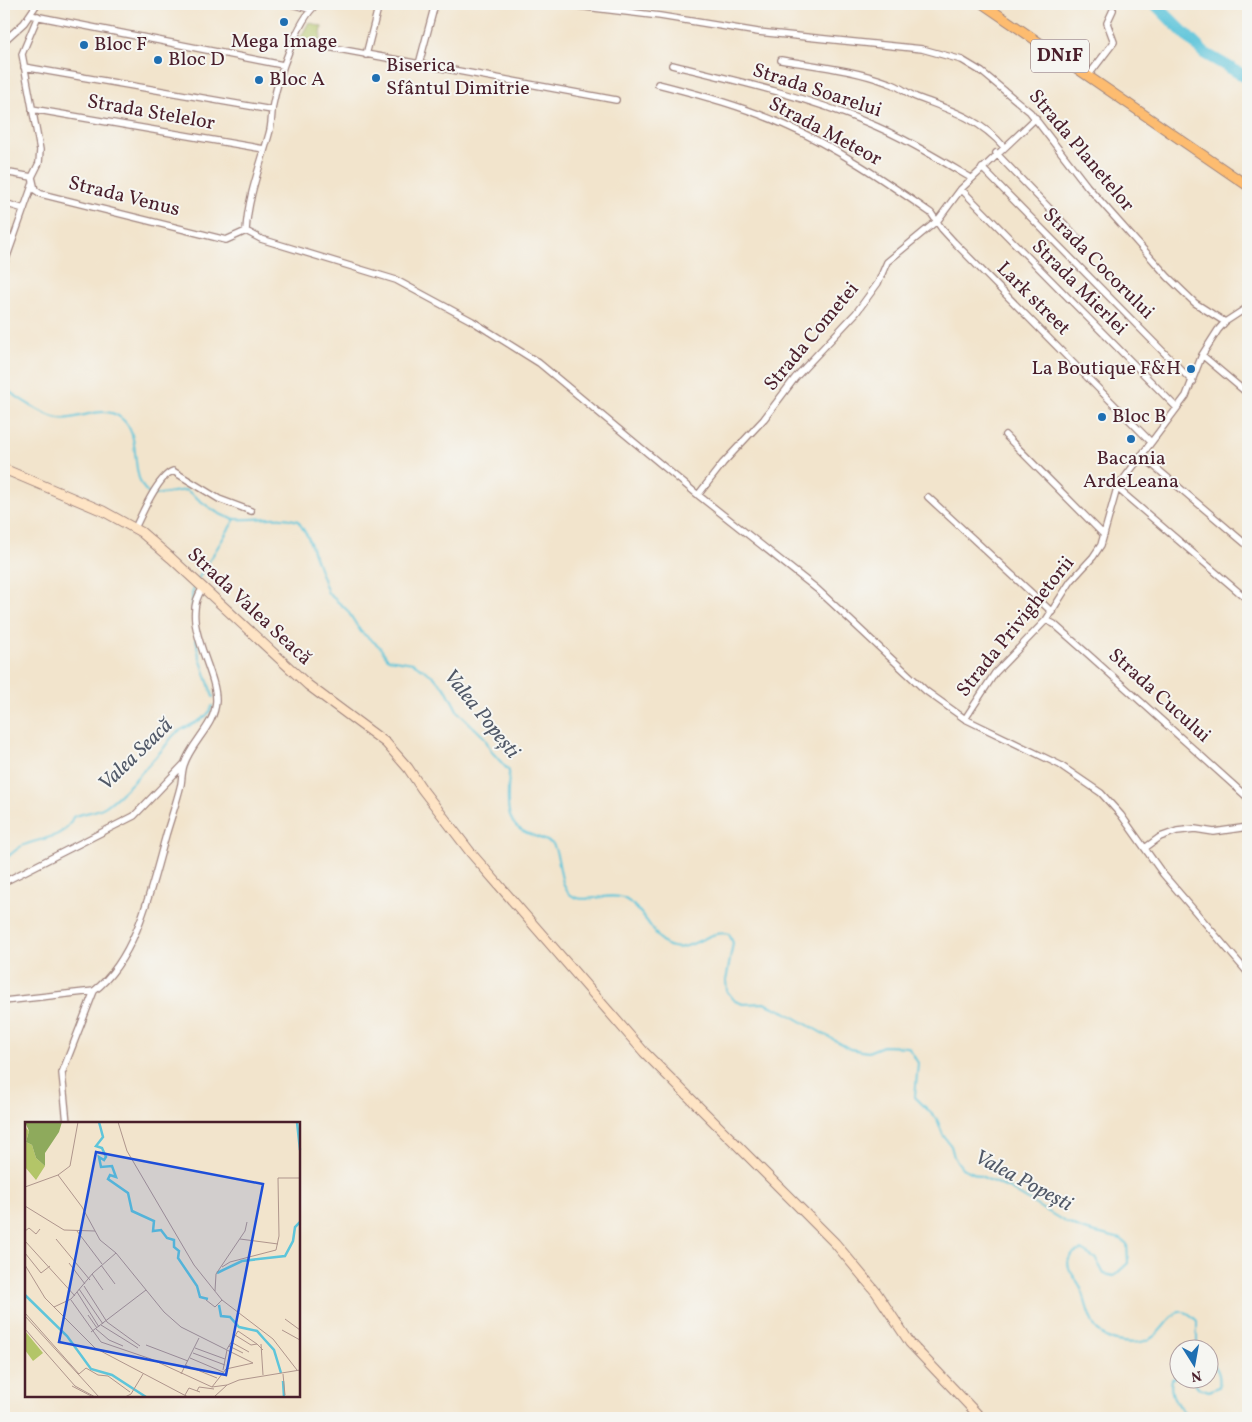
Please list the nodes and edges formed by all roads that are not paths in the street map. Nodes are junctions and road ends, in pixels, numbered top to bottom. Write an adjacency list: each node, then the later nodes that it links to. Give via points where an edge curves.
1 (37, 4): 10 (street)
2 (291, 4): 8 (street)
3 (317, 4): 8 (street)
4 (379, 4): 14 (street)
5 (435, 4): 16 (street)
6 (561, 4): 25 (street, Strada Planetelor, via 950,55 982,72)
7 (983, 4): 20 (main road, DN1F)
8 (310, 9): 13 (street, via 301,22)
9 (1113, 10): 20 (street, via 1106,23 1114,42)
10 (30, 15): 11 (street); 12 (street)
11 (38, 16): 17 (street); 19 (street, via 22,54)
12 (4, 41)
13 (295, 41): 14 (street); 17 (street)
14 (366, 55): 16 (street)
15 (781, 60): 26 (street, via 889,82 914,96 955,110 994,136)
16 (419, 64): 22 (street)
17 (284, 65): 24 (street)
18 (672, 65): 31 (street, Strada Soarelui, via 838,111 902,139)
19 (24, 68): 23 (street); 24 (street)
20 (1088, 76): 33 (main road, DN1F)
21 (658, 84): 37 (street, Strada Meteor, via 786,125 886,183)
22 (616, 100)
23 (32, 110): 27 (street, Strada Stelelor); 32 (street, via 40,157)
24 (272, 110): 27 (street)
25 (1036, 118): 26 (street, Strada Cometei); 44 (street, Strada Planetelor, via 1088,186 1172,282 1195,303)
26 (1004, 147): 28 (street, Strada Cometei)
27 (264, 149): 38 (street, via 252,186)
28 (996, 153): 29 (street, Strada Cometei); 40 (street, Strada Cocorului)
29 (982, 168): 31 (street, Strada Cometei); 46 (street, Strada Cocorului)
30 (4, 172): 32 (street, Strada Venus)
31 (971, 178): 34 (street, Strada Cometei)
32 (33, 180): 36 (street); 38 (street, Strada Venus, via 35,190 41,194 226,240)
33 (1248, 186)
34 (961, 189): 37 (street, Strada Cometei); 48 (street, Strada Mierlei)
35 (4, 203): 36 (street)
36 (24, 209): 41 (street)
37 (938, 220): 50 (street, Lark street, via 954,242); 54 (street, Strada Cometei, via 887,262 878,283 856,314 795,378)
38 (246, 231): 54 (street, via 261,239 396,280 472,321 539,363)
39 (4, 236): 41 (street)
40 (1078, 238)
41 (13, 239): 42 (street)
42 (4, 265)
43 (1248, 307): 44 (street, Strada Privighetorii)
44 (1225, 322): 45 (street, Strada Privighetorii)
45 (1202, 355): 46 (street, Strada Privighetorii); 47 (street)
46 (1193, 382): 48 (street, Strada Privighetorii)
47 (1248, 394)
48 (1177, 408): 50 (street, Strada Privighetorii)
49 (1005, 435): 58 (street)
50 (1150, 441): 51 (street, Strada Privighetorii)
51 (1141, 455): 53 (street, Strada Privighetorii); 59 (street)
52 (4, 469): 57 (main road, Strada Valea Seacă)
53 (1117, 488): 58 (street, Strada Privighetorii); 61 (street)
54 (698, 495): 64 (street, via 817,589 926,691)
55 (928, 497): 62 (street)
56 (251, 511): 57 (street, via 219,499 176,472 167,474)
57 (135, 528): 60 (main road, Strada Valea Seacă, via 156,543)
58 (1104, 535): 62 (street, Strada Privighetorii, via 1097,552 1071,581)
59 (1248, 546)
60 (202, 587): 65 (street, via 195,603 196,621 216,701 208,726); 74 (main road, Strada Valea Seacă, via 308,685 386,743 504,892 644,1052 835,1243 871,1286 910,1343)
61 (1248, 600)
62 (1052, 612): 63 (street, Strada Privighetorii)
63 (1046, 620): 64 (street, Strada Privighetorii, via 995,673); 66 (street, Strada Cucului, via 1089,654)
64 (965, 719): 68 (street, via 1060,765 1101,793)
65 (184, 764): 69 (street, via 134,816); 71 (street, via 177,800 145,907 129,946)
66 (1248, 798)
67 (1248, 827): 68 (street, via 1214,832 1177,831 1160,837)
68 (1146, 848): 70 (street, via 1163,874)
69 (4, 882)
70 (1248, 973)
71 (94, 991): 72 (street); 73 (street, via 62,1073)
72 (4, 1001)
73 (67, 1122)
74 (981, 1418)

